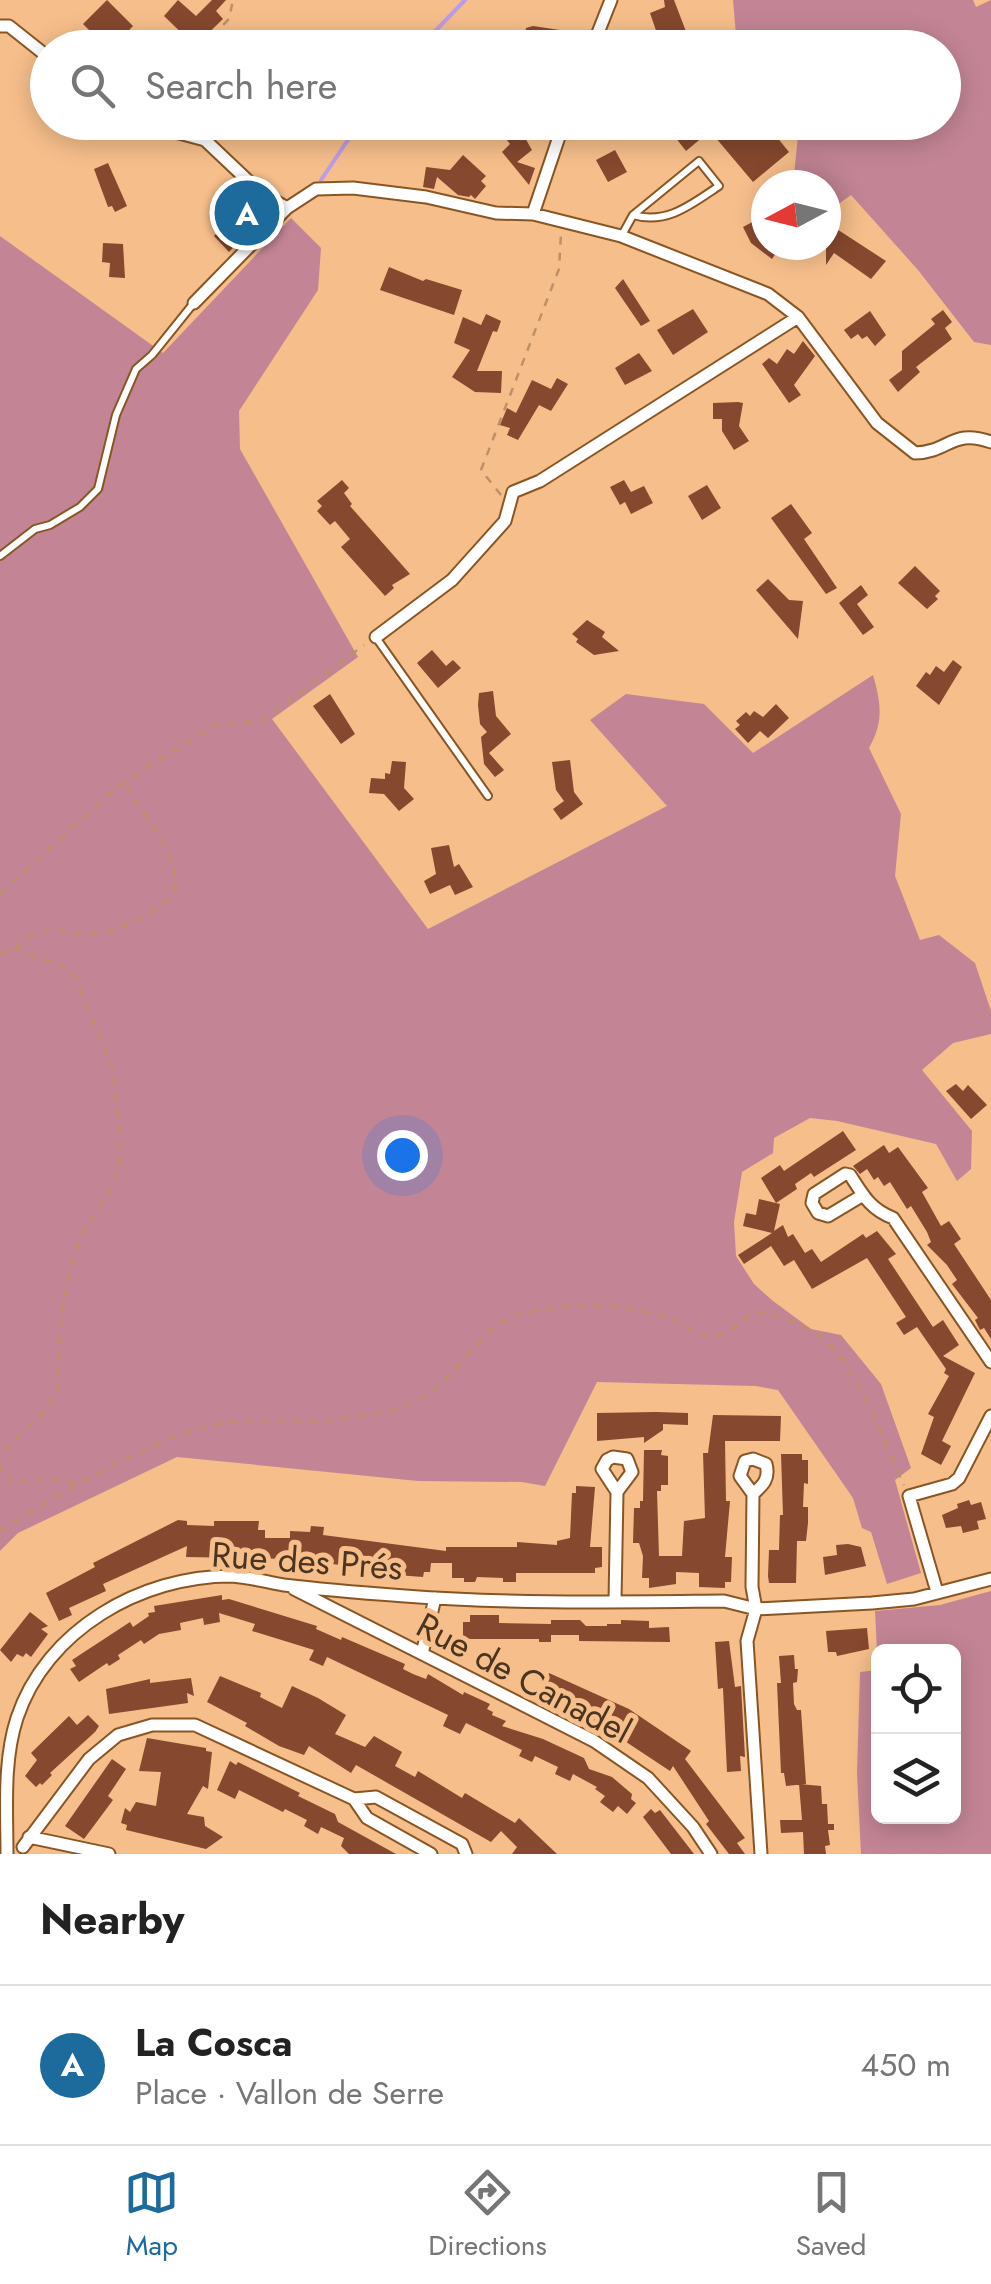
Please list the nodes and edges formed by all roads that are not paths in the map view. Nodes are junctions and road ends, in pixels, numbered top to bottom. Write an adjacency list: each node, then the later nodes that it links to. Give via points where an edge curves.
1 (611, 0): 3 (street)
2 (0, 26): 4 (street)
3 (599, 30)
4 (30, 43)
5 (205, 140): 7 (street, via 261,193)
6 (558, 140): 8 (street)
7 (287, 208): 8 (street, via 325,187); 11 (street)
8 (533, 214): 10 (street)
9 (633, 215): 9 (lane, via 700,161 719,186 685,209 651,220); 10 (lane)
10 (622, 236): 12 (street, via 768,294)
11 (194, 303): 14 (lane, via 136,369 116,415 98,489)
12 (798, 317): 13 (street, via 877,423 909,450 933,452 965,436); 15 (street, via 513,492 505,521 452,580)
13 (991, 442)
14 (0, 556)
15 (376, 638): 16 (lane)
16 (488, 796)
17 (863, 1194): 18 (street, via 872,1210 893,1218)
18 (991, 1362)
19 (991, 1416): 24 (street, via 959,1478 910,1496)
20 (617, 1492): 26 (street)
21 (753, 1494): 27 (street)
22 (991, 1579): 24 (street, Rue des Prés)
23 (284, 1584): 25 (street, Rue des Prés); 28 (street, Rue de Canadel); 30 (street, Rue des Prés, via 236,1576 178,1582 140,1593 57,1649 17,1719 7,1774 7,1821)
24 (937, 1592): 27 (street, Rue des Prés)
25 (436, 1598): 26 (street, Rue des Prés); 28 (street)
26 (615, 1601): 27 (street, Rue des Prés, via 724,1601)
27 (756, 1609): 35 (street, via 747,1641)
28 (422, 1654): 34 (street, Rue de Canadel, via 594,1741 648,1778)
29 (354, 1800): 30 (street, via 195,1725 152,1725 118,1736 89,1759); 32 (street, via 367,1818); 33 (street, via 376,1797 462,1844)
30 (21, 1848): 31 (street)
31 (108, 1854)
32 (430, 1854)
33 (466, 1854)
34 (711, 1854)
35 (761, 1854)

